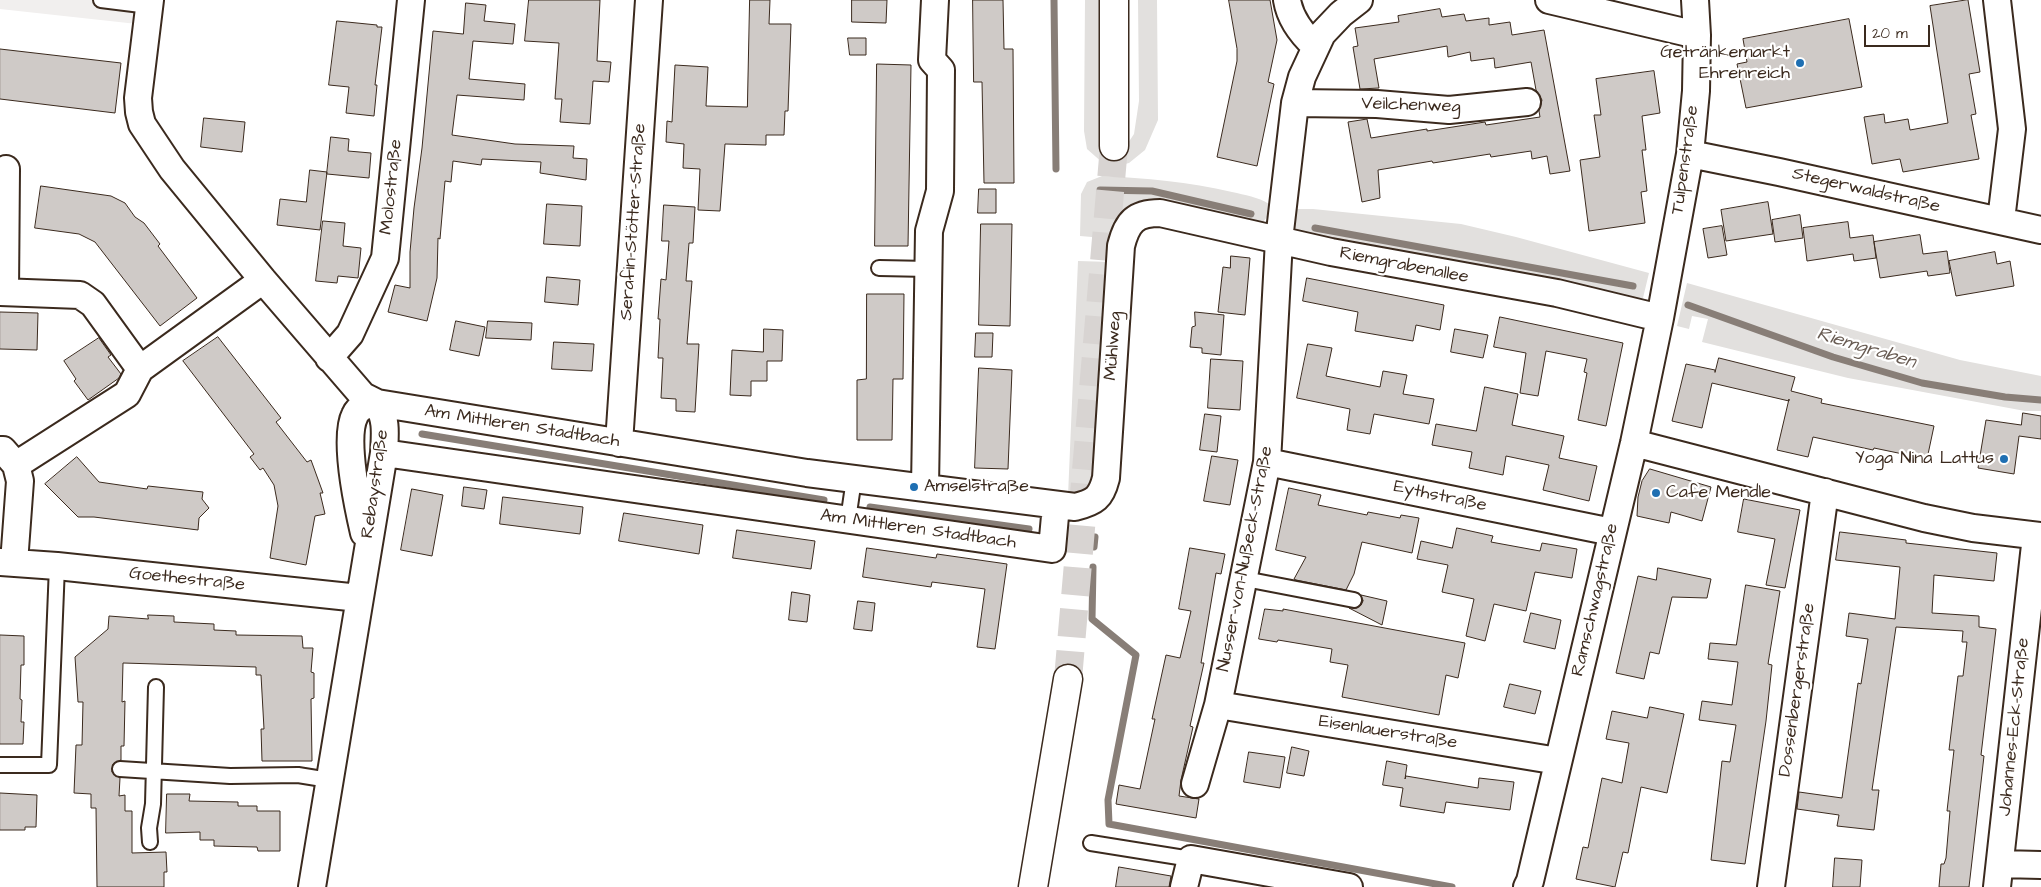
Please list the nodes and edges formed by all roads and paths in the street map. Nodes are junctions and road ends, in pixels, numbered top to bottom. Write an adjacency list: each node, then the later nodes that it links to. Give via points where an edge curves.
1 (101, 0): 11 (lane)
2 (411, 0): 28 (street, Molostraße, via 385,258 350,334)
3 (649, 0): 32 (street, Serafin-Stötter-Straße)
4 (935, 0): 24 (street, via 932,60 941,70 941,165 940,191 929,231)
5 (1114, 0): 16 (main road)
6 (1287, 0): 13 (street, via 1288,10 1304,36)
7 (1359, 0): 13 (street, Nusser-von-Nußeck-Straße, via 1341,14)
8 (1549, 0): 12 (street)
9 (1694, 0): 12 (street, Tulpenstraße)
10 (1998, 0): 20 (street, via 2012,129)
11 (150, 3): 25 (street, Am Mittleren Stadtbach, via 138,98 142,124 172,169)
12 (1697, 35): 17 (street, Tulpenstraße)
13 (1315, 46): 15 (street, Nusser-von-Nußeck-Straße)
14 (1527, 102): 15 (street, Veilchenweg, via 1449,110 1377,104)
15 (1295, 103): 22 (street, Nusser-von-Nußeck-Straße)
16 (1114, 146)
17 (1690, 154): 20 (street, Stegerwaldstraße); 27 (street, Tulpenstraße)
18 (6, 169): 26 (street)
19 (1148, 213): 22 (street, Riemgrabenallee); 38 (street, Mühlweg, via 1136,217 1128,225 1121,246)
20 (2002, 220): 21 (street, Stegerwaldstraße)
21 (2041, 230)
22 (1279, 240): 27 (street, Riemgrabenallee, via 1557,293); 35 (street, Nusser-von-Nußeck-Straße)
23 (879, 268): 24 (lane)
24 (929, 268): 37 (street)
25 (263, 280): 28 (street, Am Mittleren Stadtbach); 29 (street, Goethestraße)
26 (3, 292): 29 (street, via 80,295 93,304)
27 (1660, 318): 31 (street, Ramschwagstraße)
28 (329, 358): 30 (street, Am Mittleren Stadtbach, via 363,396)
29 (140, 369): 34 (street, Goethestraße, via 127,394)
30 (378, 403): 32 (street, Am Mittleren Stadtbach); 33 (street, Rebaystraße, via 386,426); 44 (street, Rebaystraße, via 365,405 352,422 353,469)
31 (1634, 442): 39 (street); 42 (street, Ramschwagstraße)
32 (619, 444): 36 (street, Am Mittleren Stadtbach)
33 (384, 452): 41 (street, Am Mittleren Stadtbach); 44 (street, Rebaystraße)
34 (8, 457): 45 (street, Goethestraße, via 20,481)
35 (1267, 462): 42 (street, Eythstraße); 47 (street, Nusser-von-Nußeck-Straße)
36 (854, 479): 37 (street, Am Mittleren Stadtbach); 41 (lane)
37 (925, 488): 40 (street, Am Mittleren Stadtbach)
38 (1103, 492): 40 (street, Am Mittleren Stadtbach, via 1090,503 1075,507)
39 (1825, 492): 43 (street, via 1924,518); 70 (street, Dossenbergerstraße)
40 (1056, 505): 41 (street, Am Mittleren Stadtbach, via 1052,549)
41 (848, 520)
42 (1612, 532): 54 (street, Ramschwagstraße)
43 (2039, 536): 50 (street, Johannes-Eck-Straße)
44 (367, 551): 48 (street, Rebaystraße)
45 (7, 562): 46 (street, Goethestraße)
46 (57, 566): 48 (street, Goethestraße); 55 (lane, via 49,766)
47 (1245, 579): 49 (lane); 53 (street, Nusser-von-Nußeck-Straße)
48 (359, 598): 58 (street, Rebaystraße)
49 (1354, 600)
50 (2031, 655): 64 (street, Johannes-Eck-Straße)
51 (1068, 679): 67 (main road)
52 (156, 686): 57 (lane)
53 (1218, 705): 54 (street, Eisenlauerstraße); 59 (street, Nusser-von-Nußeck-Straße)
54 (1558, 761): 65 (street, Ramschwagstraße)
55 (0, 765)
56 (120, 769): 57 (lane)
57 (152, 771): 58 (lane, via 230,776 298,775); 60 (lane)
58 (329, 780): 66 (street, Rebaystraße)
59 (1195, 784)
60 (150, 842)
61 (1091, 842): 62 (lane)
62 (1191, 859): 68 (street); 69 (street)
63 (2041, 865): 64 (street)
64 (1999, 876)
65 (1533, 885)
66 (312, 887)
67 (1033, 887)
68 (1184, 887)
69 (1349, 887)
70 (1771, 887)

